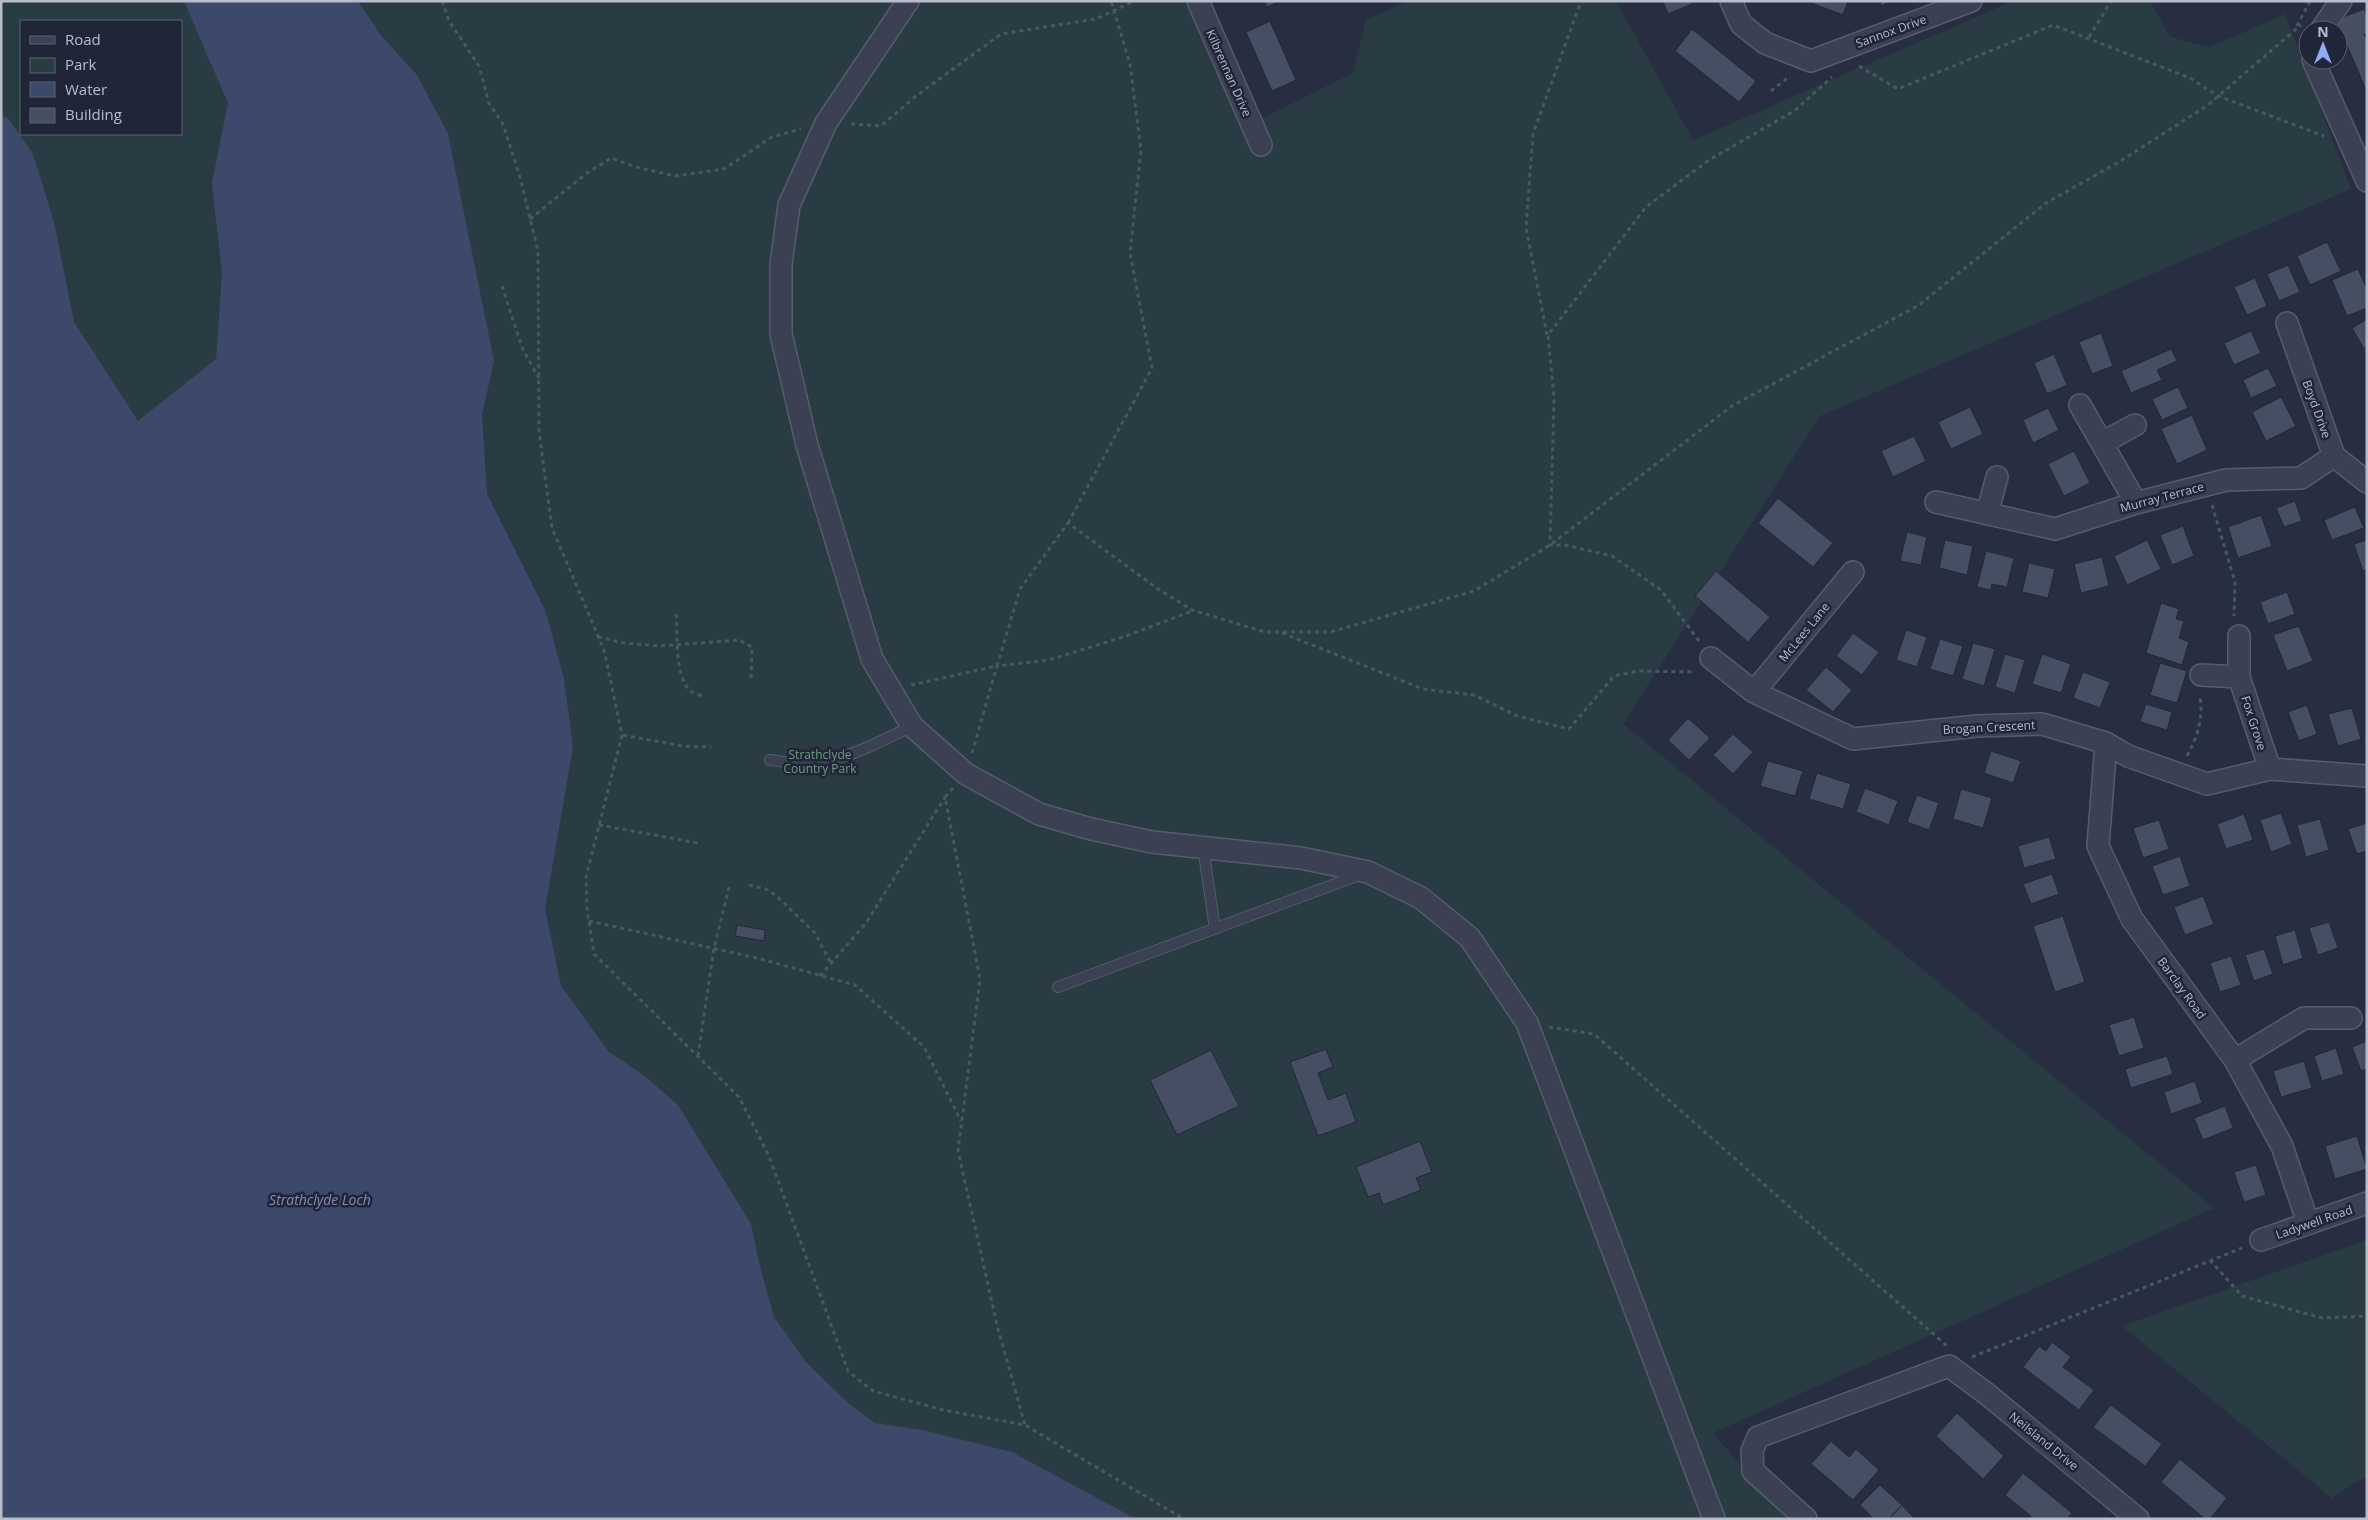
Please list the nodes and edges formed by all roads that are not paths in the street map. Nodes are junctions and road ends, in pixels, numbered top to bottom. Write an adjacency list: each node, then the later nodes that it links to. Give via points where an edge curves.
1 (908, 1): 26 (street, via 826,123 789,205 781,264 781,334 807,445 872,659)
2 (1198, 1): 8 (street, Kilbrennan Drive)
3 (1732, 1): 4 (street, Sannox Drive, via 1741,24 1766,44 1811,60 1850,51)
4 (1971, 1)
5 (2341, 1): 6 (street)
6 (2320, 20)
7 (2317, 70): 9 (street)
8 (1261, 145)
9 (2367, 181)
10 (2287, 323): 14 (street, Boyd Drive)
11 (2080, 405): 13 (street)
12 (2135, 425): 13 (street)
13 (2102, 443): 18 (street)
14 (2334, 456): 16 (street); 18 (street, Murray Terrace, via 2301,478 2226,480)
15 (1997, 477): 19 (street)
16 (2367, 482)
17 (1936, 502): 19 (street, Murray Terrace)
18 (2136, 504): 19 (street, Murray Terrace, via 2056,529)
19 (1987, 514)
20 (1853, 572): 25 (street, McLees Lane)
21 (2239, 636): 24 (street, Fox Grove)
22 (1716, 661): 25 (street, Brogan Crescent)
23 (2201, 675): 24 (street)
24 (2239, 677): 29 (street, Fox Grove)
25 (1754, 692): 27 (street, Brogan Crescent, via 1853,739 1977,726 2042,724)
26 (912, 726): 28 (lane, via 865,748 822,762); 31 (street, via 966,774 1039,814 1152,842)
27 (2106, 743): 29 (street, Brogan Crescent, via 2128,756 2207,784); 36 (street, Barclay Road, via 2098,846 2132,919)
28 (770, 760)
29 (2270, 769): 30 (street, Brogan Crescent)
30 (2367, 776)
31 (1203, 847): 32 (street, via 1301,858); 33 (lane)
32 (1368, 872): 33 (lane); 40 (street, via 1421,898 1470,938 1527,1023)
33 (1215, 929): 34 (lane)
34 (1058, 986)
35 (2351, 1018): 36 (street, via 2304,1018)
36 (2235, 1060): 38 (street, Barclay Road, via 2282,1146)
37 (2367, 1203): 38 (street, Ladywell Road)
38 (2308, 1224): 39 (street, Ladywell Road)
39 (2261, 1240)
40 (1714, 1519)
41 (1806, 1519): 42 (street, Neilsland Drive, via 1753,1471 1752,1451 1758,1437 1949,1357 1987,1394)
42 (2138, 1519)

